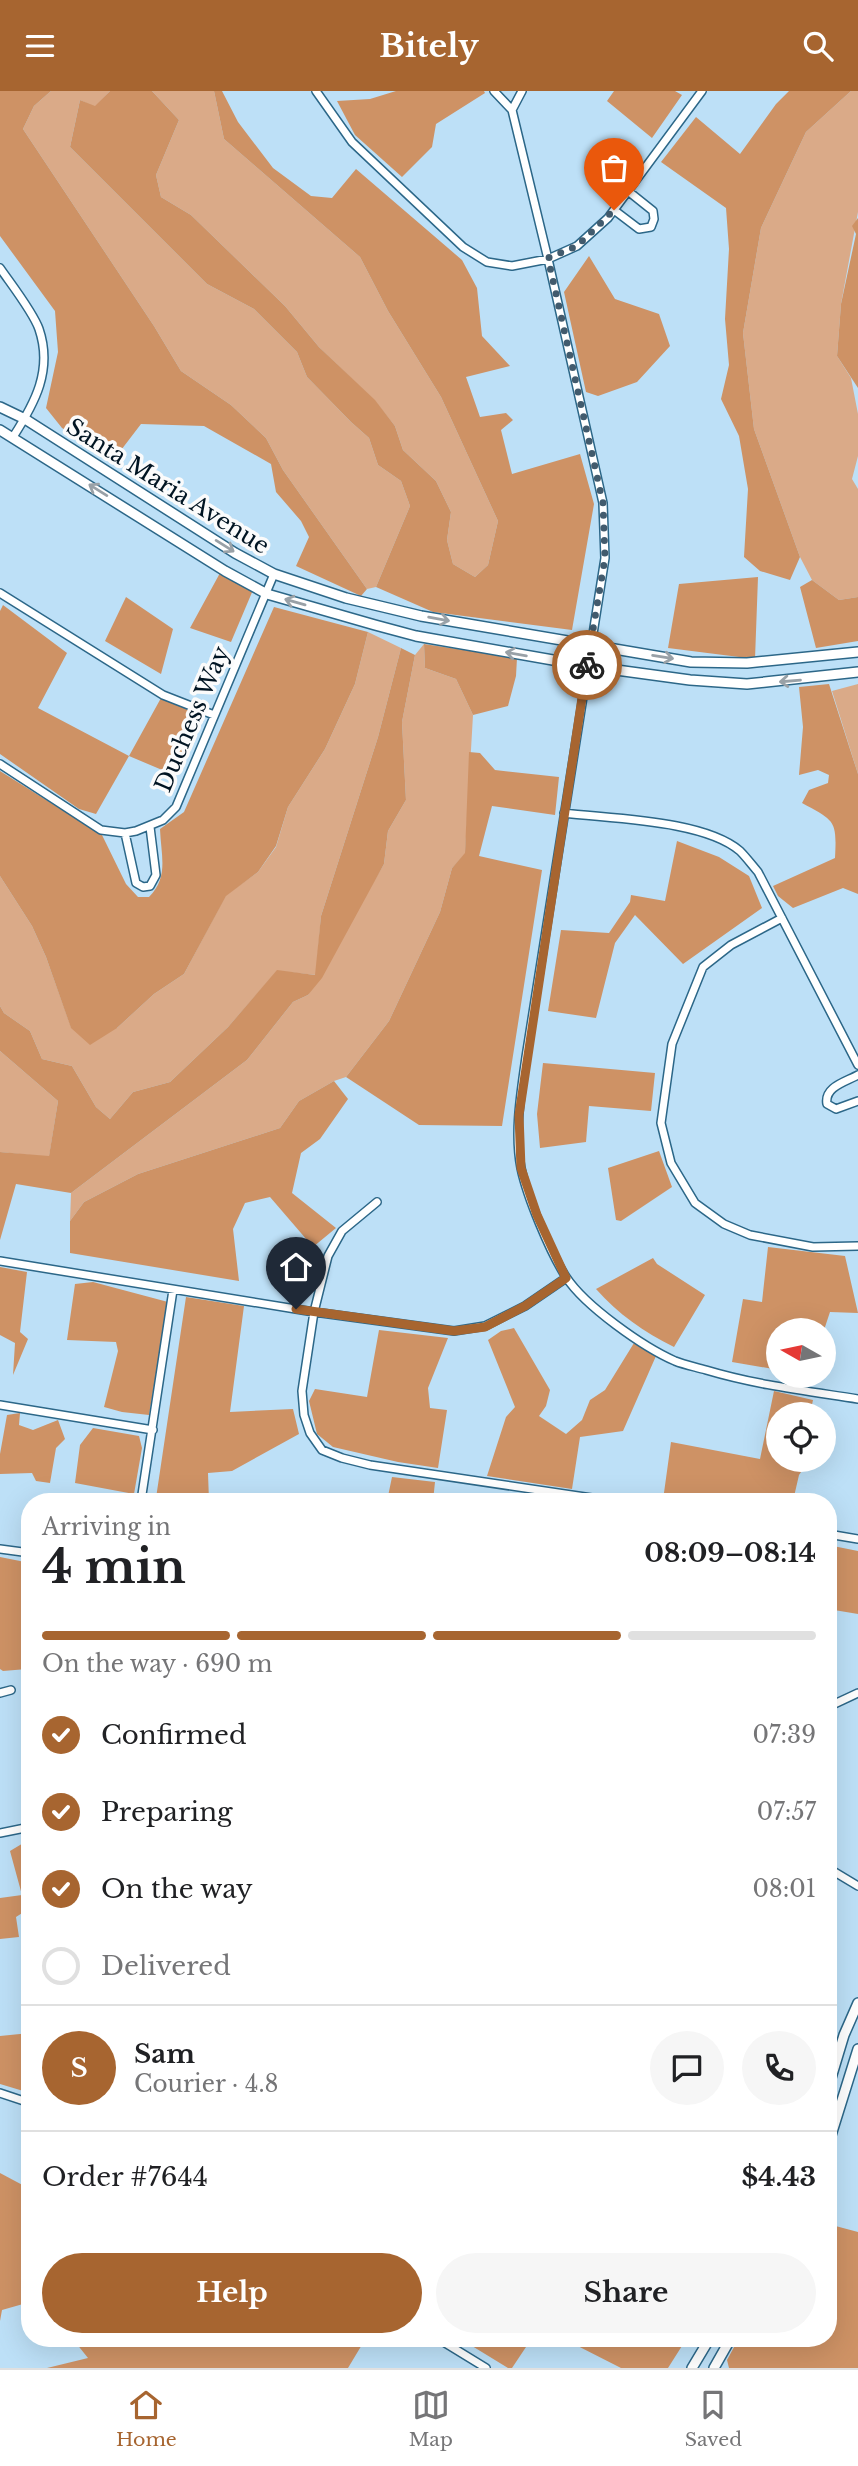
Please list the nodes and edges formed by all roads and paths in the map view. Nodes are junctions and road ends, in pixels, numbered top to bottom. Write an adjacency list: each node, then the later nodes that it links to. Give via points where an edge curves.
1 (316, 91): 8 (street, via 352,142 463,247 487,263 512,267)
2 (494, 91): 5 (street)
3 (522, 91): 5 (street)
4 (702, 91): 6 (street)
5 (512, 110): 8 (street)
6 (628, 191): 7 (street); 7 (street, via 653,211 651,227 639,229)
7 (614, 210): 8 (street, via 577,246)
8 (548, 258): 17 (street, via 603,503 605,558)
9 (0, 268): 11 (street, via 39,327 45,356 38,393)
10 (0, 407): 11 (street, Santa Maria Avenue)
11 (24, 419): 13 (street); 14 (street, Santa Maria Avenue, one-way to 14)
12 (0, 430): 13 (street, Santa Maria Avenue)
13 (13, 437): 16 (street, Santa Maria Avenue, one-way to 13)
14 (274, 574): 16 (street, Duchess Way); 17 (street, Santa Maria Avenue, one-way to 17, via 421,616)
15 (0, 593): 21 (street, via 163,695)
16 (267, 594): 19 (street, Santa Maria Avenue, one-way to 16, via 416,636); 21 (street, Duchess Way)
17 (591, 645): 18 (street, Santa Maria Avenue, one-way to 18, via 691,662 747,663); 19 (street)
18 (858, 652)
19 (587, 666): 20 (street, Santa Maria Avenue, one-way to 19, via 747,684); 23 (street)
20 (858, 672)
21 (214, 715): 24 (street, Duchess Way, via 176,807)
22 (0, 764): 25 (street, via 101,829)
23 (564, 813): 26 (street, via 684,827 717,837 739,851 758,872); 33 (street, via 519,1115 521,1168)
24 (150, 827): 25 (street, Duchess Way); 25 (street, via 156,874 150,886 136,883)
25 (125, 833)
26 (782, 918): 27 (street); 31 (street, via 731,945 703,967 673,1044 661,1123 671,1163 695,1203 724,1224 750,1235 813,1247)
27 (858, 1065)
28 (858, 1075): 29 (street, via 829,1091 826,1101 836,1109)
29 (858, 1101)
30 (377, 1202): 35 (street, via 342,1231 328,1256)
31 (858, 1246)
32 (0, 1261): 34 (street)
33 (566, 1278): 35 (street, via 485,1327 454,1331); 36 (street, via 635,1339 676,1361 757,1384)
34 (173, 1290): 35 (street); 38 (street)
35 (314, 1312): 40 (street, via 302,1391 303,1415 322,1450 370,1465)
36 (858, 1399)
37 (0, 1405): 38 (street)
38 (153, 1430): 39 (street)
39 (142, 1493)
40 (558, 1493)
41 (837, 1536): 42 (street)
42 (858, 1539)
43 (0, 1549): 44 (street)
44 (21, 1552)
45 (11, 1690): 46 (street)
46 (0, 1693)
47 (858, 1693): 48 (street)
48 (837, 1703)
49 (21, 1829): 50 (street)
50 (0, 1833)
51 (837, 1873): 52 (street)
52 (858, 1886)
53 (858, 2003): 55 (street)
54 (858, 2049): 58 (street)
55 (837, 2058)
56 (0, 2093): 57 (street)
57 (21, 2100)
58 (837, 2116)
59 (452, 2347): 62 (street)
60 (705, 2347): 63 (street)
61 (726, 2347): 64 (street)
62 (486, 2368)
63 (692, 2368)
64 (714, 2368)

